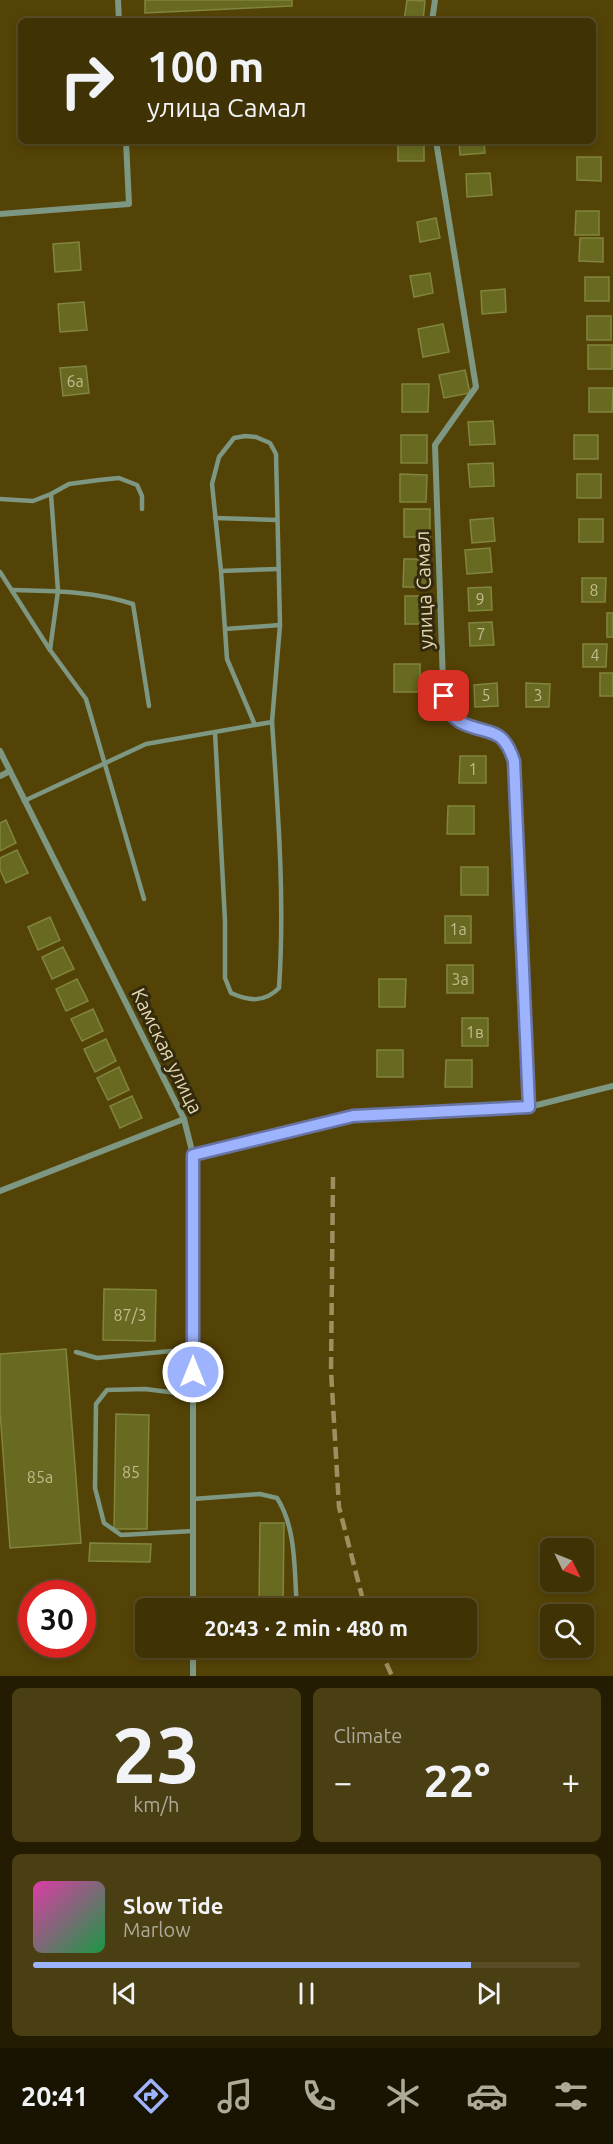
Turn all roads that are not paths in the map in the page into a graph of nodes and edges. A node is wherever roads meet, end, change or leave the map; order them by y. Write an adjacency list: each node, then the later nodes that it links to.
1 (118, 0): 3 (street)
2 (435, 0): 4 (street)
3 (119, 18)
4 (432, 18)
5 (126, 144): 7 (street)
6 (436, 144): 32 (street, улица Самал)
7 (0, 214)
8 (51, 494): 9 (lane); 10 (lane); 17 (lane)
9 (0, 499)
10 (142, 509)
11 (215, 518): 12 (lane); 12 (lane); 14 (lane)
12 (277, 520): 13 (lane)
13 (278, 569): 14 (lane); 18 (lane)
14 (221, 571): 19 (lane)
15 (0, 572): 16 (lane)
16 (13, 590): 17 (lane); 20 (lane)
17 (58, 591): 20 (lane); 21 (lane)
18 (280, 625): 19 (lane); 22 (lane)
19 (225, 629): 23 (lane)
20 (50, 650): 26 (lane)
21 (149, 706)
22 (272, 722): 23 (lane); 24 (lane)
23 (255, 725): 24 (lane)
24 (215, 732): 26 (lane)
25 (0, 751): 27 (street, Камская улица)
26 (105, 763): 29 (lane); 30 (lane)
27 (10, 771): 28 (street); 29 (street, Камская улица)
28 (0, 776)
29 (24, 801): 33 (street, Камская улица)
30 (144, 899)
31 (613, 1086): 32 (street)
32 (529, 1107): 34 (street)
33 (184, 1119): 34 (street, Камская улица); 35 (street)
34 (193, 1155): 36 (street, Камская улица)
35 (0, 1191)
36 (193, 1349): 37 (lane); 38 (street, Камская улица)
37 (76, 1352)
38 (192, 1395): 39 (street, Камская улица); 40 (lane)
39 (193, 1499): 40 (street, Камская улица); 42 (lane)
40 (193, 1531): 41 (street, Камская улица)
41 (193, 1598)
42 (296, 1598)
43 (193, 1658): 44 (street)
44 (193, 1676)

